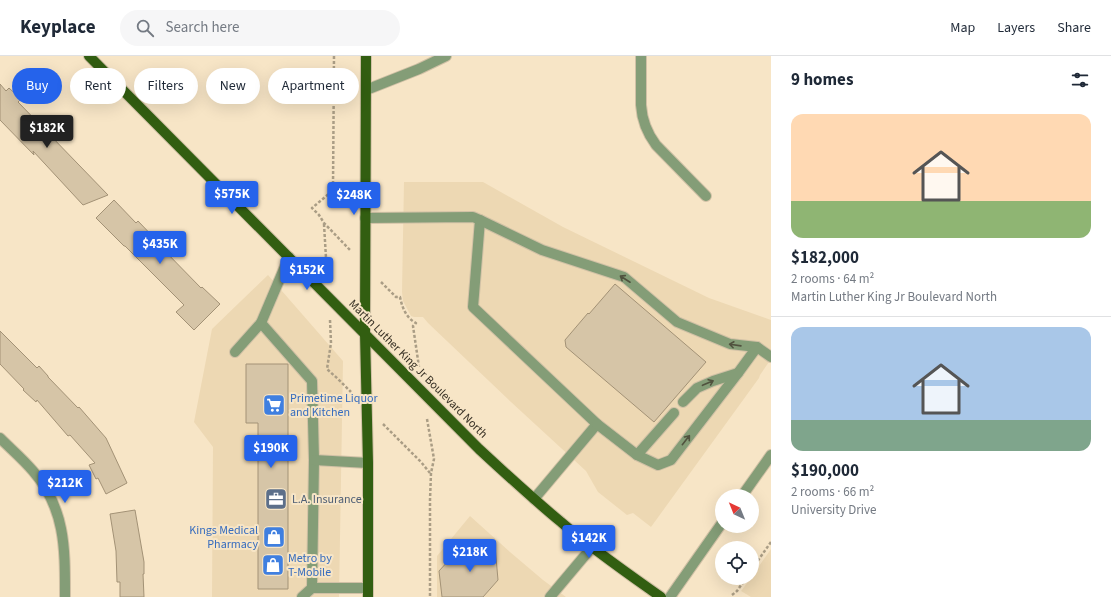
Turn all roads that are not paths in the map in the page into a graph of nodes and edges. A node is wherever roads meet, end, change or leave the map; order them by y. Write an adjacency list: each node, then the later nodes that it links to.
1 (89, 56): 9 (main road, Martin Luther King Jr Boulevard North)
2 (366, 56): 5 (main road)
3 (446, 56): 5 (street)
4 (641, 56): 6 (street)
5 (366, 90): 7 (main road)
6 (706, 196)
7 (365, 218): 8 (street); 11 (main road)
8 (480, 220): 12 (street, one-way to 8); 18 (street)
9 (289, 257): 10 (street); 11 (main road, Martin Luther King Jr Boulevard North)
10 (261, 323): 13 (street); 22 (street)
11 (365, 334): 23 (main road); 25 (main road, Martin Luther King Jr Boulevard North)
12 (757, 347): 14 (street); 15 (street)
13 (235, 352)
14 (771, 357)
15 (738, 373): 16 (street, one-way to 15); 21 (street, one-way to 15)
16 (683, 402)
17 (674, 413): 21 (street)
18 (597, 424): 21 (street); 25 (street)
19 (0, 438): 30 (street)
20 (771, 455): 24 (street)
21 (637, 456)
22 (314, 460): 23 (street); 28 (street)
23 (368, 463): 29 (main road)
24 (747, 489)
25 (534, 499): 27 (main road, Martin Luther King Jr Boulevard North)
26 (715, 533): 34 (street)
27 (592, 547): 32 (street); 33 (main road, Martin Luther King Jr Boulevard North)
28 (312, 588): 29 (street); 31 (street)
29 (368, 592)
30 (65, 597)
31 (302, 597)
32 (550, 597)
33 (661, 597)
34 (670, 597)

